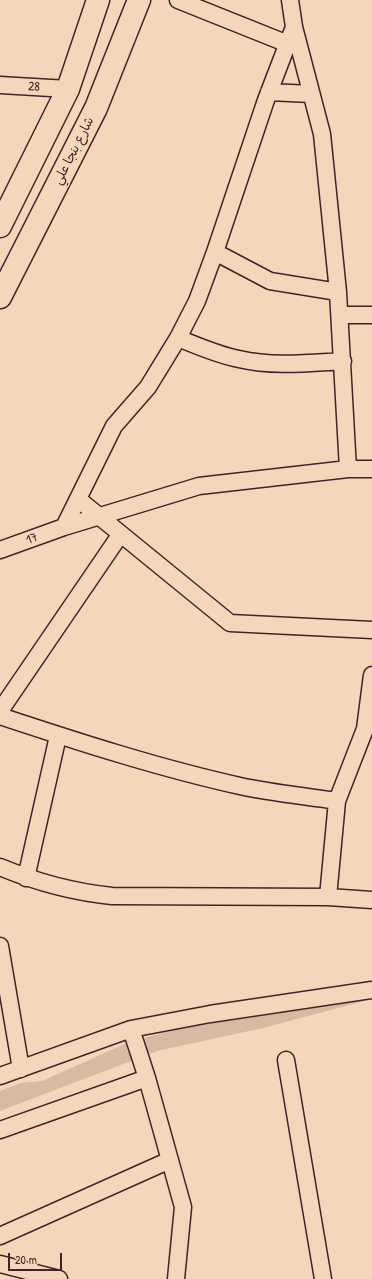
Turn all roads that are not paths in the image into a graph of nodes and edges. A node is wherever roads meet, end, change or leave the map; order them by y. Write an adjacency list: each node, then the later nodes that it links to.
1 (98, 0): 8 (main road)
2 (139, 0): 14 (main road, شارع بنجا علي)
3 (178, 0): 6 (street)
4 (290, 0): 5 (street)
5 (294, 27): 6 (street); 10 (street)
6 (288, 44): 9 (street)
7 (0, 86): 8 (street, 28)
8 (68, 89): 11 (main road)
9 (269, 92): 10 (street); 12 (street)
10 (311, 94): 13 (street)
11 (1, 222)
12 (215, 252): 13 (street); 17 (street)
13 (338, 292): 15 (street)
14 (0, 298)
15 (340, 315): 16 (street); 18 (street)
16 (372, 315)
17 (178, 338): 18 (street); 22 (street)
18 (343, 361): 20 (street)
19 (372, 468): 20 (street, 17); 21 (street)
20 (348, 469): 23 (street, 17)
21 (372, 474)
22 (78, 499): 23 (street); 24 (street)
23 (99, 517): 24 (street, 17); 25 (street)
24 (64, 527): 26 (street, 17)
25 (120, 535): 27 (street); 29 (street)
26 (0, 550)
27 (372, 630)
28 (372, 676): 32 (street)
29 (0, 711)
30 (0, 716): 31 (street)
31 (58, 736): 32 (street); 34 (street)
32 (337, 801): 35 (street)
33 (0, 867): 34 (street)
34 (26, 878): 35 (street)
35 (328, 897): 36 (street)
36 (372, 900)
37 (0, 946): 41 (street)
38 (372, 990): 39 (street)
39 (131, 1029): 41 (street); 43 (street)
40 (286, 1060): 51 (street)
41 (21, 1069): 42 (street)
42 (0, 1076)
43 (147, 1078): 44 (street); 45 (street)
44 (0, 1130)
45 (170, 1160): 46 (street); 50 (street)
46 (0, 1236)
47 (0, 1264): 48 (street)
48 (33, 1276): 49 (street)
49 (59, 1279)
50 (176, 1279)
51 (323, 1279)

